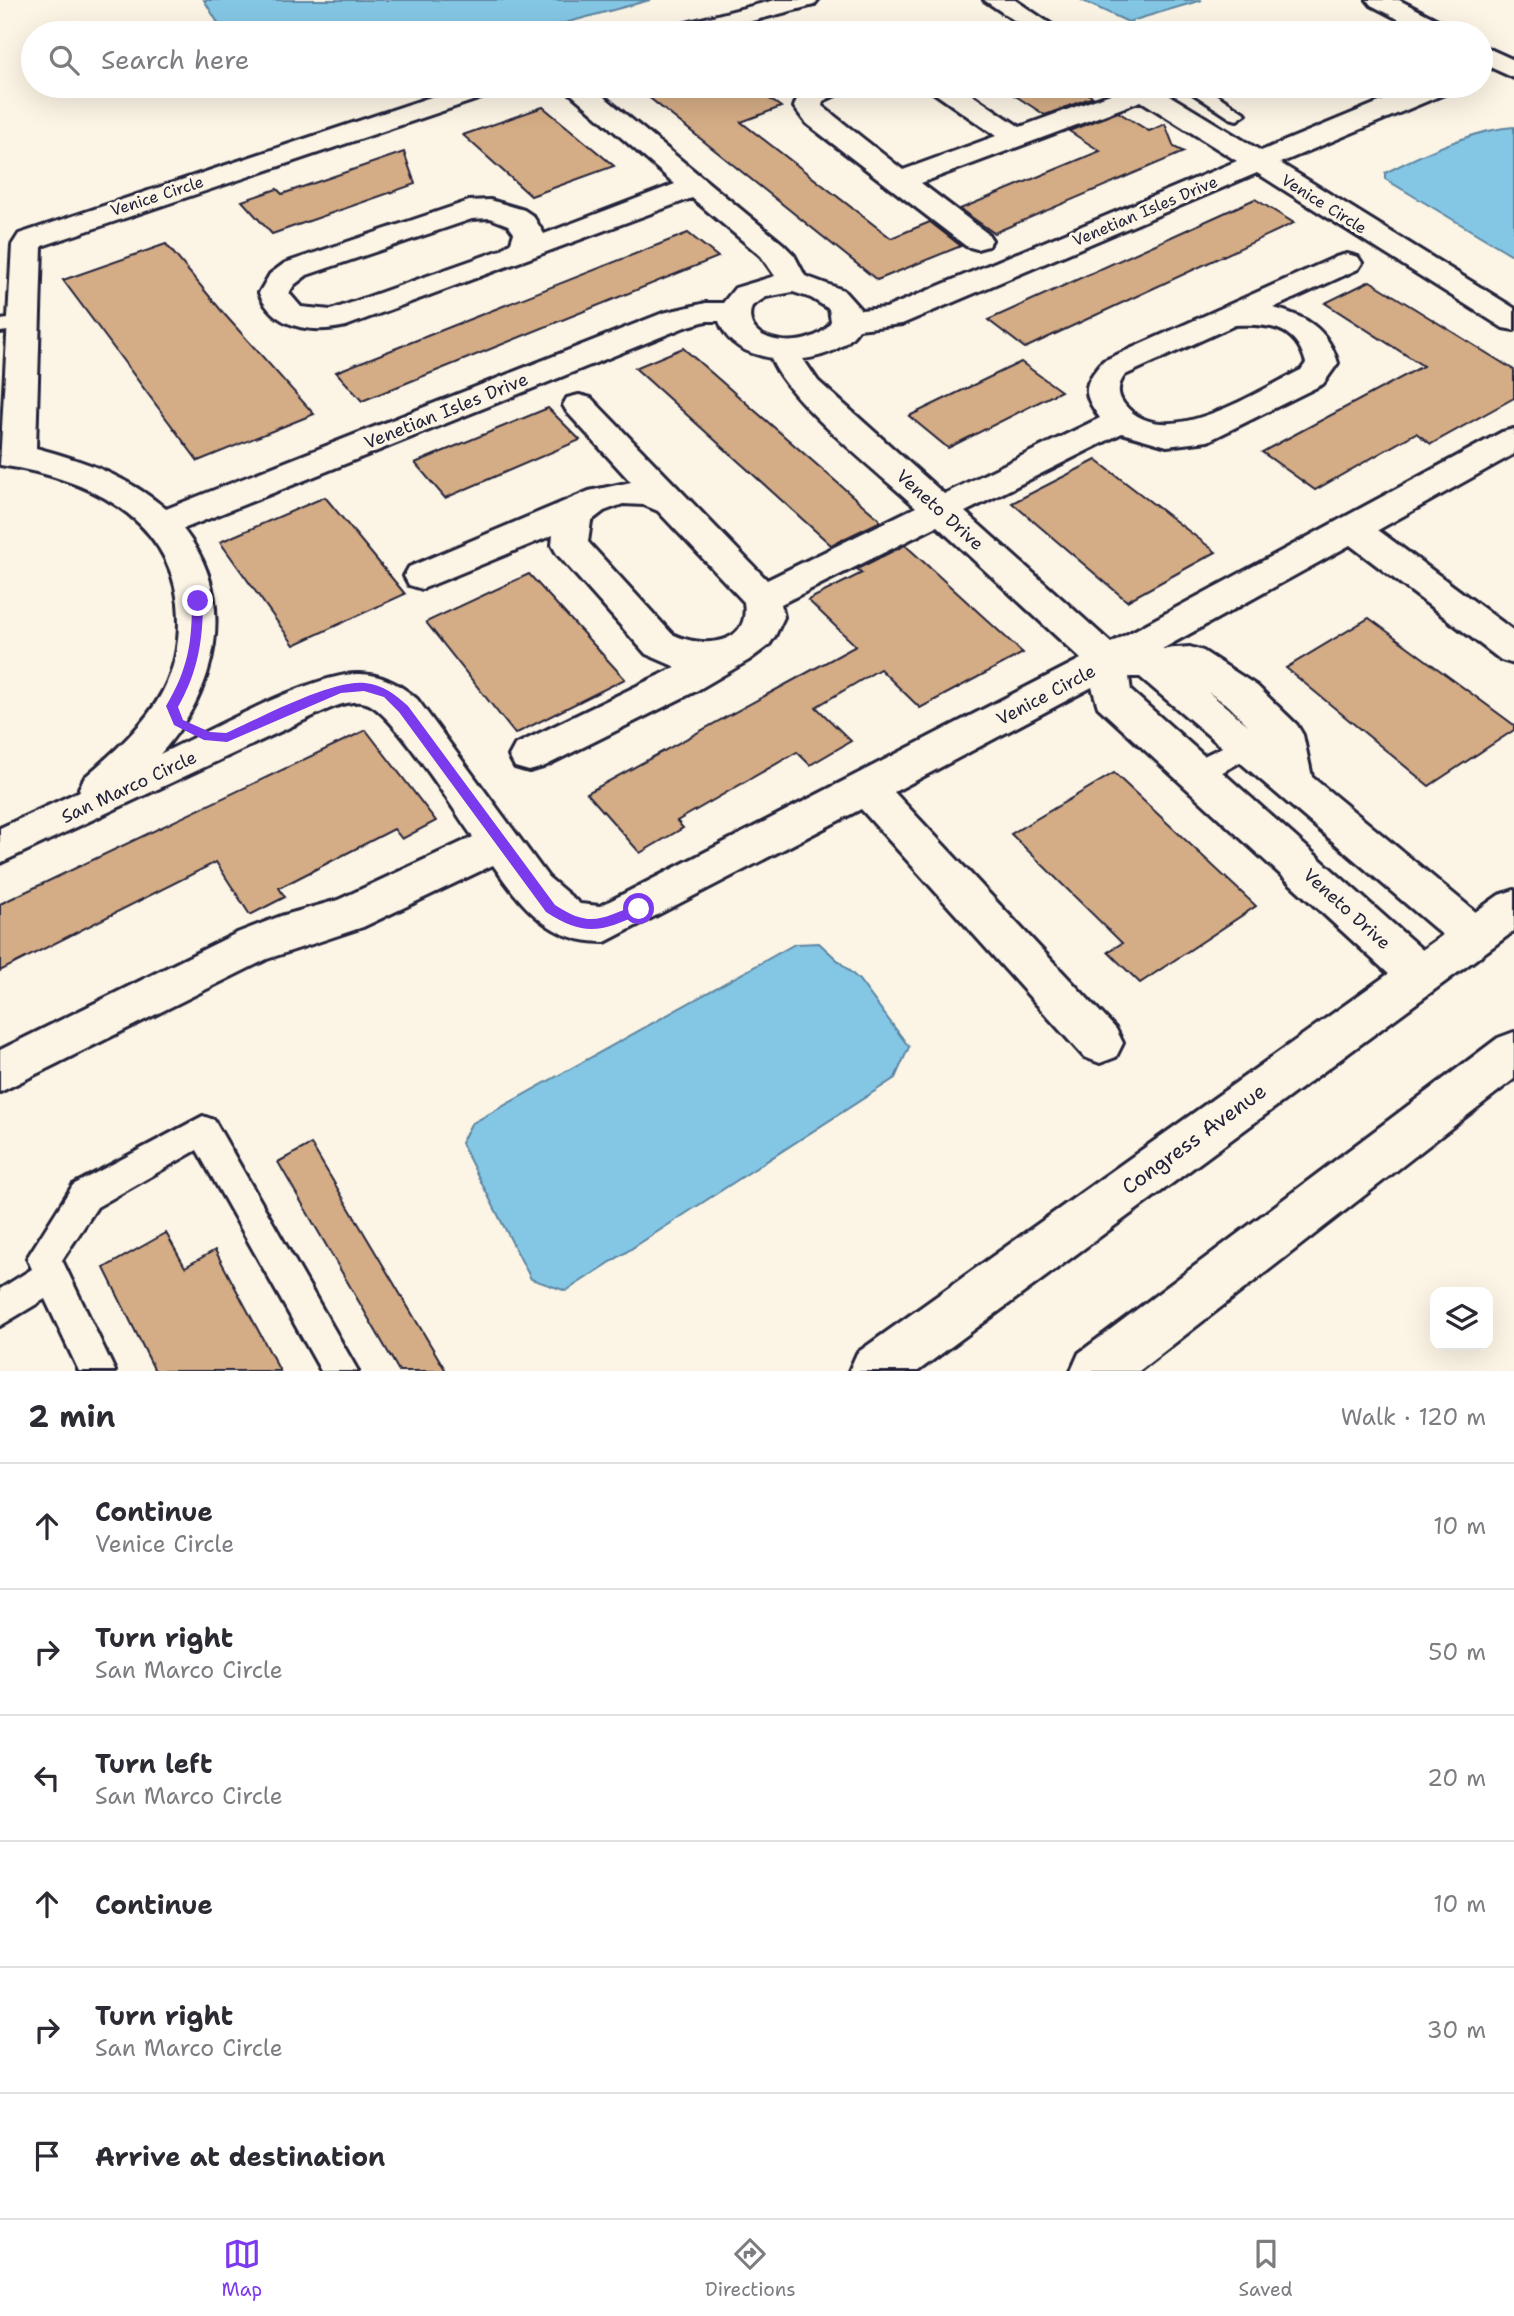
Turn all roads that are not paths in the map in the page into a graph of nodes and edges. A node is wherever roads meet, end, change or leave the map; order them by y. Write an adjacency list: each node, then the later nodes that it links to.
1 (805, 0): 4 (street)
2 (997, 0): 5 (street)
3 (1380, 0): 6 (street)
4 (723, 21)
5 (1031, 21)
6 (1421, 21)
7 (454, 98): 28 (street, Venice Circle)
8 (590, 98): 19 (street)
9 (811, 98): 18 (street)
10 (959, 98): 16 (street)
11 (1122, 98): 16 (street)
12 (1161, 98): 17 (street, Venice Circle)
13 (1211, 98): 15 (lane)
14 (1411, 98): 17 (street, Venetian Isles Drive)
15 (1237, 114)
16 (1016, 137): 18 (street)
17 (1258, 162): 26 (street, Venetian Isles Drive); 27 (street, Venice Circle)
18 (900, 181): 20 (street)
19 (696, 186): 21 (street); 23 (street)
20 (977, 240)
21 (512, 256): 21 (street)
22 (1347, 263): 25 (street)
23 (793, 283): 24 (street); 26 (street)
24 (733, 312): 29 (street); 37 (street, Venetian Isles Drive)
25 (1230, 316): 31 (street); 31 (street)
26 (846, 320): 29 (street)
27 (1514, 321)
28 (12, 324): 33 (street, Venice Circle)
29 (784, 351): 36 (street, Veneto Drive)
30 (579, 405): 34 (street)
31 (1122, 420): 36 (street)
32 (1514, 440): 38 (street, Venice Circle)
33 (10, 455): 37 (street, San Marco Circle)
34 (670, 503): 35 (street); 40 (street)
35 (579, 510): 39 (street); 41 (street)
36 (941, 511): 40 (street); 43 (street, Veneto Drive)
37 (162, 524): 45 (street, San Marco Circle)
38 (1353, 529): 42 (street); 43 (street, Venice Circle)
39 (422, 576)
40 (762, 598): 41 (street)
41 (736, 650): 48 (street)
42 (1514, 650)
43 (1108, 662): 44 (street); 49 (street, Veneto Drive); 51 (street, Venice Circle)
44 (1149, 664): 47 (street); 50 (street)
45 (172, 706): 46 (street); 52 (street, San Marco Circle)
46 (247, 731): 52 (street, San Marco Circle); 53 (street, San Marco Circle)
47 (1247, 745): 49 (lane); 50 (street)
48 (529, 756)
49 (1195, 772): 57 (street, Veneto Drive)
50 (1293, 783): 56 (street)
51 (867, 789): 55 (street, Venice Circle); 58 (street)
52 (13, 841)
53 (499, 843): 55 (street, San Marco Circle); 60 (street)
54 (1514, 907): 56 (street, Congress Avenue)
55 (571, 922)
56 (1474, 936): 57 (street, Congress Avenue)
57 (1420, 975): 66 (street, Congress Avenue)
58 (1100, 1043)
59 (1514, 1052): 63 (street)
60 (0, 1072)
61 (52, 1274): 62 (lane); 64 (lane); 65 (lane)
62 (0, 1309)
63 (1120, 1364)
64 (97, 1371)
65 (340, 1371)
66 (875, 1371)

